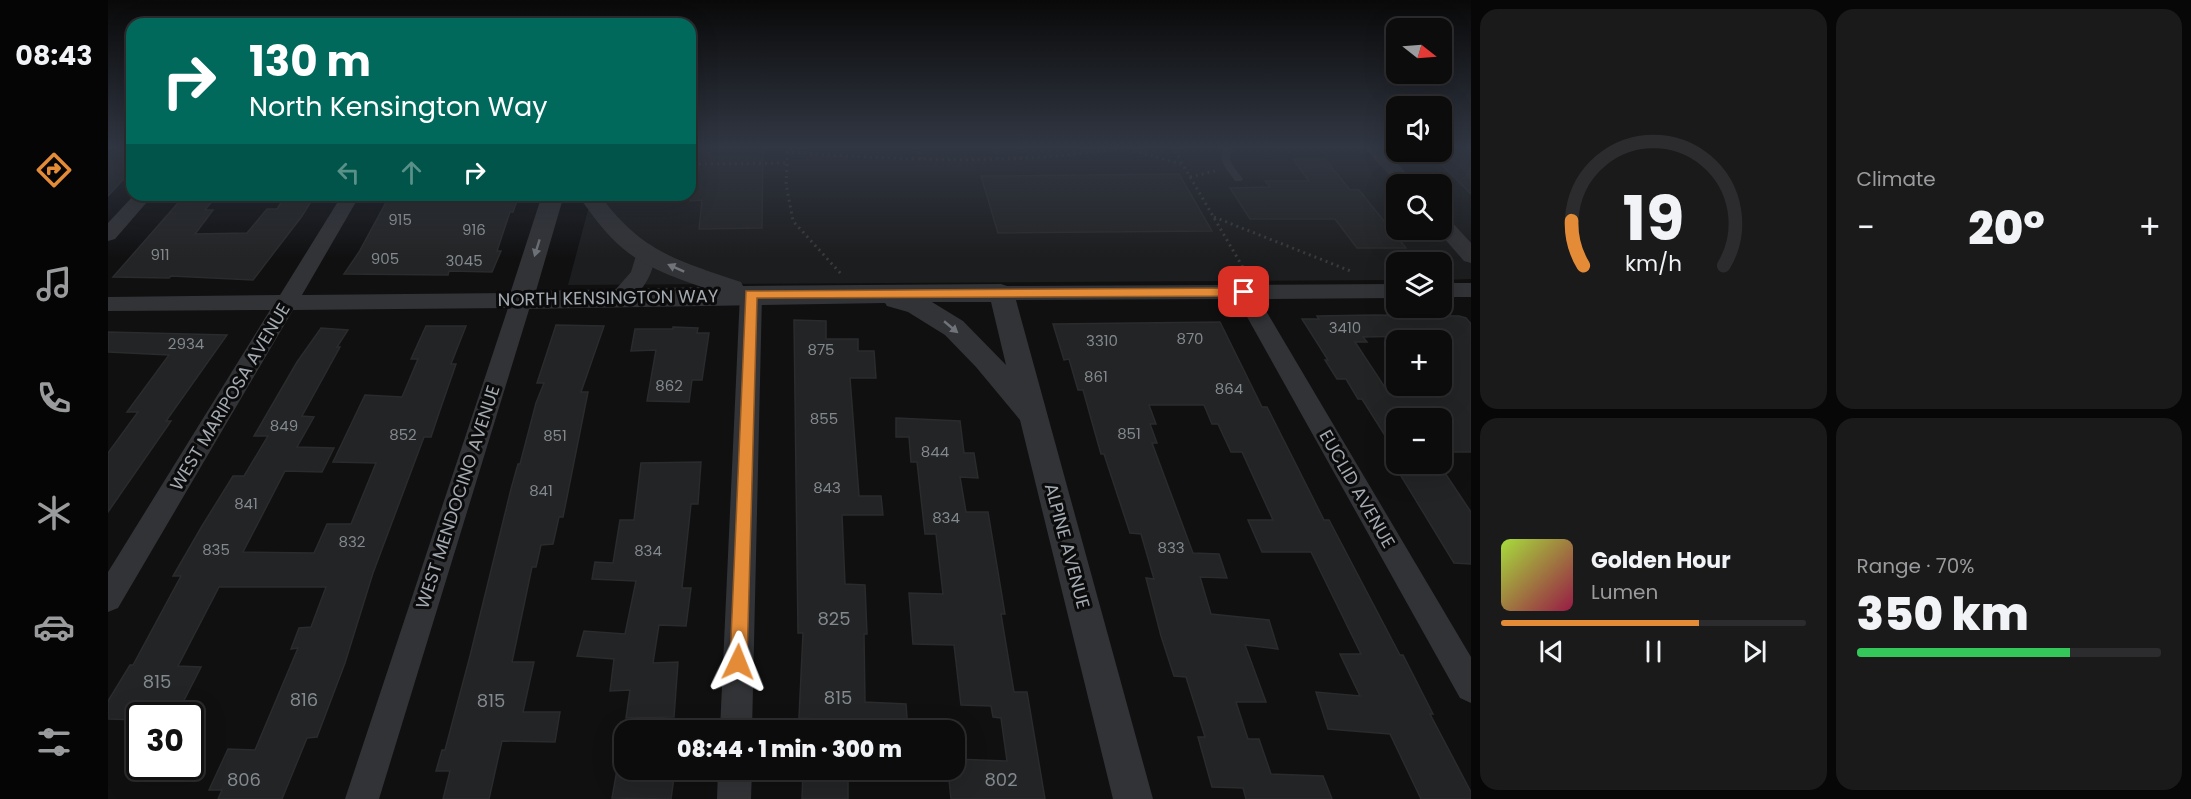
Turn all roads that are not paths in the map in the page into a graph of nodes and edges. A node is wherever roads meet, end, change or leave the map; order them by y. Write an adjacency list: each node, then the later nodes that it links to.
1 (139, 201): 6 (street)
2 (347, 201): 18 (street, WEST MARIPOSA AVENUE)
3 (551, 201): 17 (street, WEST MENDOCINO AVENUE, one-way to 17)
4 (594, 201): 7 (street)
5 (1455, 231): 8 (street)
6 (108, 235)
7 (645, 254): 14 (street, one-way to 7); 16 (street)
8 (1471, 256)
9 (1452, 290): 10 (street)
10 (1471, 290)
11 (1386, 291): 12 (street, NORTH KENSINGTON WAY)
12 (1251, 292): 13 (street, NORTH KENSINGTON WAY); 22 (street, EUCLID AVENUE)
13 (1001, 293): 15 (street, NORTH KENSINGTON WAY); 20 (street, ALPINE AVENUE)
14 (751, 294): 15 (street, NORTH KENSINGTON WAY); 16 (street, NORTH KENSINGTON WAY); 23 (street)
15 (859, 294): 20 (street, one-way to 20)
16 (620, 297): 17 (street, NORTH KENSINGTON WAY)
17 (521, 300): 18 (street, NORTH KENSINGTON WAY); 25 (street, WEST MENDOCINO AVENUE)
18 (288, 302): 19 (street, NORTH KENSINGTON WAY); 21 (street, WEST MARIPOSA AVENUE)
19 (108, 304)
20 (1034, 420): 27 (street, ALPINE AVENUE)
21 (108, 598)
22 (1471, 687)
23 (736, 720)
24 (735, 780): 26 (street)
25 (362, 799)
26 (734, 799)
27 (1133, 799)

